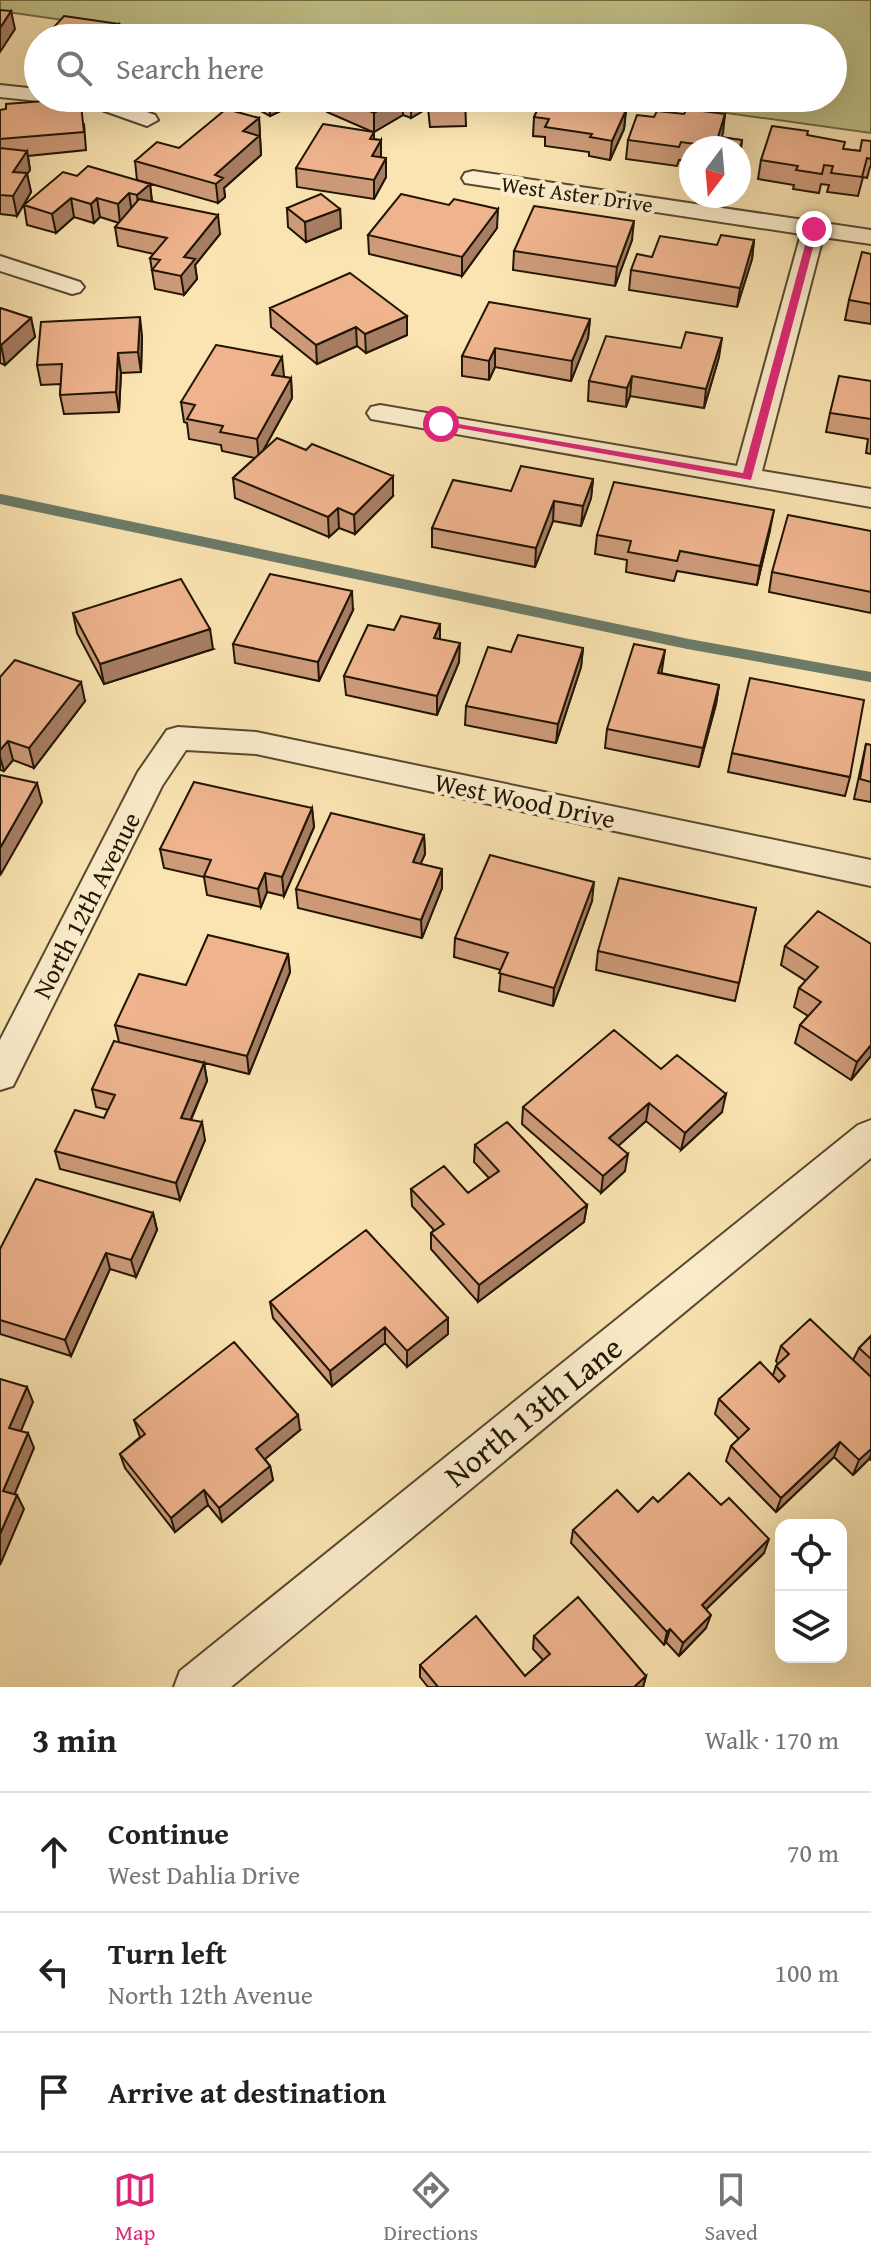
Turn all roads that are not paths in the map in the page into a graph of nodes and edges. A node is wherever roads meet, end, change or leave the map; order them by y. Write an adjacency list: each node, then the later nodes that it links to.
1 (0, 91): 2 (street)
2 (24, 94)
3 (126, 112): 4 (street)
4 (147, 120)
5 (473, 178): 6 (street, West Aster Drive)
6 (814, 229): 7 (street, West Aster Drive); 11 (street)
7 (871, 237)
8 (0, 263): 9 (street)
9 (72, 287)
10 (380, 413): 11 (street)
11 (747, 477): 12 (street)
12 (871, 498)
13 (178, 738): 14 (street, West Wood Drive); 15 (street, North 12th Avenue)
14 (871, 873)
15 (0, 1075)
16 (871, 1136): 17 (street, North 13th Lane)
17 (196, 1687)

